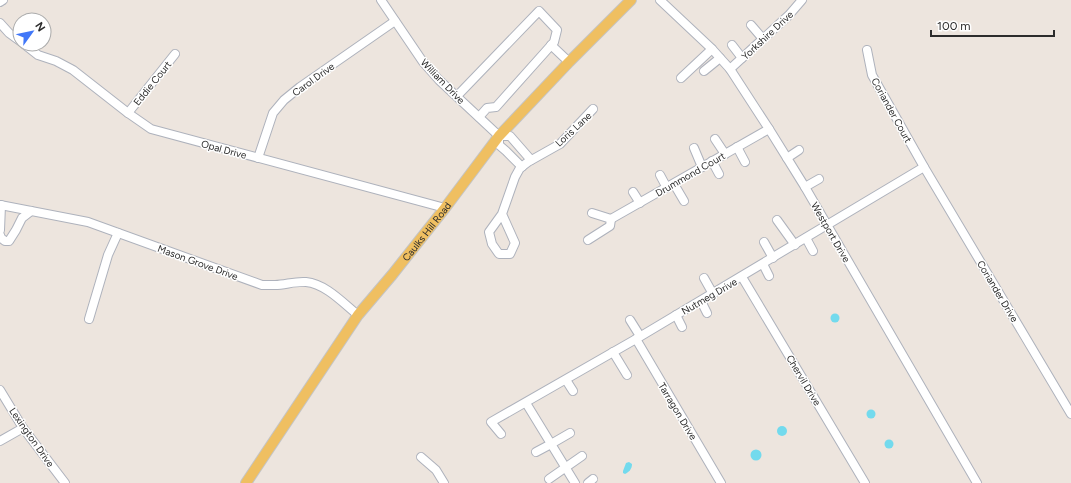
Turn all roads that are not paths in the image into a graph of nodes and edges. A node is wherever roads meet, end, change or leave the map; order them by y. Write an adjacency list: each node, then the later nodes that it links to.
1 (3, 0): 5 (street)
2 (381, 0): 7 (street, William Drive)
3 (660, 0): 14 (street, Westport Drive)
4 (802, 0): 11 (street, Yorkshire Drive)
5 (0, 2)
6 (625, 2): 20 (main road, Caulks Hill Road)
7 (395, 21): 24 (street, William Drive); 35 (street, Carol Drive)
8 (0, 23): 10 (street)
9 (751, 25): 11 (street)
10 (12, 35)
11 (763, 39): 19 (street, Yorkshire Drive)
12 (551, 45): 20 (street); 24 (street); 27 (street)
13 (732, 45): 19 (street)
14 (712, 49): 18 (street, Westport Drive); 23 (street)
15 (866, 50): 42 (street, Coriander Court)
16 (34, 52): 26 (street, Opal Drive)
17 (175, 54): 26 (street, Eddie Court)
18 (720, 58): 21 (street, Westport Drive); 22 (street)
19 (742, 58): 21 (street, Yorkshire Drive)
20 (569, 62): 29 (main road, Caulks Hill Road)
21 (730, 69): 28 (street, Westport Drive)
22 (704, 71)
23 (681, 78)
24 (457, 96): 27 (street, William Drive)
25 (594, 110): 37 (street, Loris Lane)
26 (128, 113): 35 (street, Opal Drive)
27 (479, 117): 29 (street, William Drive)
28 (769, 129): 32 (street, Drummond Court); 36 (street, Westport Drive)
29 (500, 136): 37 (street); 40 (street); 52 (main road, Caulks Hill Road)
30 (715, 139): 34 (street)
31 (694, 148): 41 (street)
32 (737, 148): 34 (street, Drummond Court); 39 (street)
33 (799, 150): 36 (street)
34 (725, 154): 38 (street, Drummond Court)
35 (258, 158): 52 (street, Opal Drive)
36 (787, 158): 47 (street, Westport Drive)
37 (531, 160): 40 (street, Loris Lane)
38 (712, 161): 41 (street, Drummond Court); 43 (street)
39 (745, 162)
40 (522, 167): 55 (street, Loris Lane)
41 (702, 167): 46 (street, Drummond Court)
42 (924, 167): 58 (street, Nutmeg Drive); 87 (street, Coriander Drive)
43 (719, 174)
44 (660, 175): 46 (street)
45 (819, 179): 47 (street)
46 (670, 186): 49 (street); 50 (street, Drummond Court)
47 (805, 187): 58 (street, Westport Drive)
48 (633, 192): 50 (street)
49 (684, 201)
50 (640, 203): 56 (street, Drummond Court)
51 (0, 205): 53 (street, Mason Grove Drive); 59 (street, Mason Grove Drive)
52 (445, 208): 75 (main road, Caulks Hill Road)
53 (31, 211): 60 (street, Mason Grove Drive); 61 (street)
54 (592, 212): 56 (street)
55 (502, 214): 55 (street, Loris Lane)
56 (612, 219): 63 (street, Drummond Court)
57 (777, 220): 65 (street)
58 (827, 226): 62 (street, Nutmeg Drive); 104 (street, Westport Drive)
59 (0, 230)
60 (118, 233): 75 (street, Mason Grove Drive); 77 (street)
61 (0, 235)
62 (806, 238): 65 (street, Nutmeg Drive); 66 (street)
63 (588, 240)
64 (764, 242): 67 (street)
65 (795, 245): 67 (street, Nutmeg Drive)
66 (813, 251)
67 (773, 258): 68 (street, Nutmeg Drive)
68 (763, 264): 69 (street); 70 (street, Nutmeg Drive)
69 (769, 276)
70 (742, 277): 72 (street, Nutmeg Drive); 103 (street, Chervil Drive)
71 (704, 278): 72 (street)
72 (713, 294): 73 (street, Nutmeg Drive)
73 (701, 301): 74 (street); 76 (street, Nutmeg Drive)
74 (708, 313)
75 (358, 314): 99 (main road, Caulks Hill Road)
76 (676, 316): 79 (street); 80 (street, Nutmeg Drive)
77 (89, 319)
78 (630, 320): 80 (street, Tarragon Drive)
79 (682, 327)
80 (638, 338): 81 (street, Nutmeg Drive); 102 (street, Tarragon Drive)
81 (613, 352): 82 (street); 83 (street, Nutmeg Drive)
82 (627, 375)
83 (566, 380): 85 (street); 86 (street, Nutmeg Drive)
84 (0, 390): 88 (street, Lexington Drive)
85 (573, 391)
86 (526, 402): 90 (street, Nutmeg Drive); 92 (street)
87 (1071, 414)
88 (23, 428): 91 (street); 98 (street, Lexington Drive)
89 (570, 433): 92 (street)
90 (501, 434)
91 (0, 441)
92 (551, 444): 93 (street); 96 (street)
93 (536, 452)
94 (582, 456): 96 (street)
95 (421, 457): 100 (street)
96 (566, 468): 97 (street); 101 (street)
97 (549, 479)
98 (65, 483)
99 (246, 483)
100 (444, 483)
101 (575, 483)
102 (721, 483)
103 (865, 483)
104 (977, 483)

